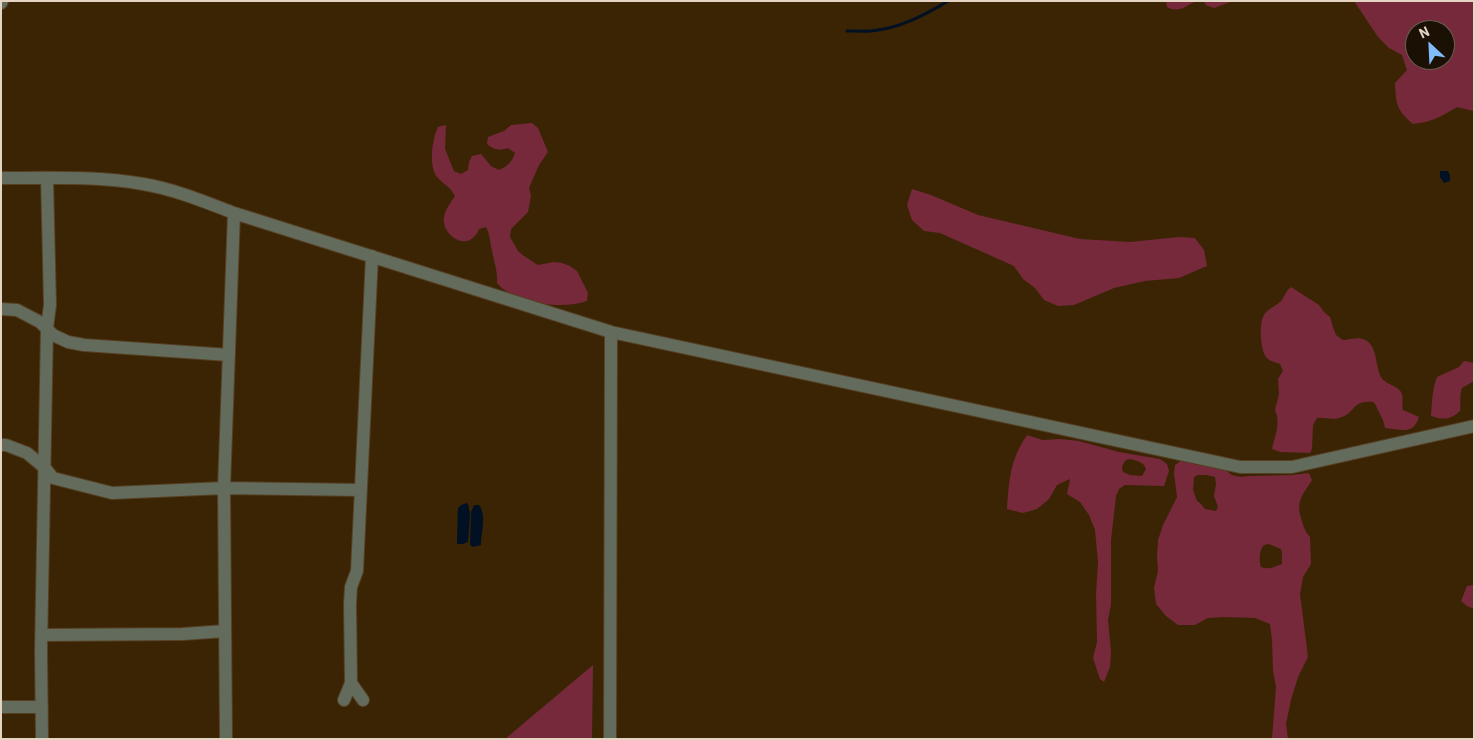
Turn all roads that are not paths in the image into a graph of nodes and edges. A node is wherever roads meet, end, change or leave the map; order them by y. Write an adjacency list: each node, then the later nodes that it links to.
1 (1, 178): 2 (street)
2 (47, 178): 3 (street); 6 (street)
3 (234, 213): 4 (street); 8 (street)
4 (372, 256): 7 (street); 13 (street)
5 (1, 309): 6 (street)
6 (47, 328): 8 (street); 11 (street)
7 (611, 332): 9 (street); 23 (street)
8 (229, 355): 12 (street)
9 (1474, 426)
10 (1, 445): 11 (street)
11 (45, 468): 12 (street); 15 (street)
12 (224, 488): 13 (street); 14 (street)
13 (361, 490): 16 (street)
14 (225, 631): 15 (street); 22 (street)
15 (42, 635): 20 (street)
16 (351, 683): 17 (street); 18 (street)
17 (344, 700)
18 (363, 700)
19 (1, 707): 20 (street)
20 (42, 707): 21 (street)
21 (42, 739)
22 (226, 739)
23 (610, 739)

